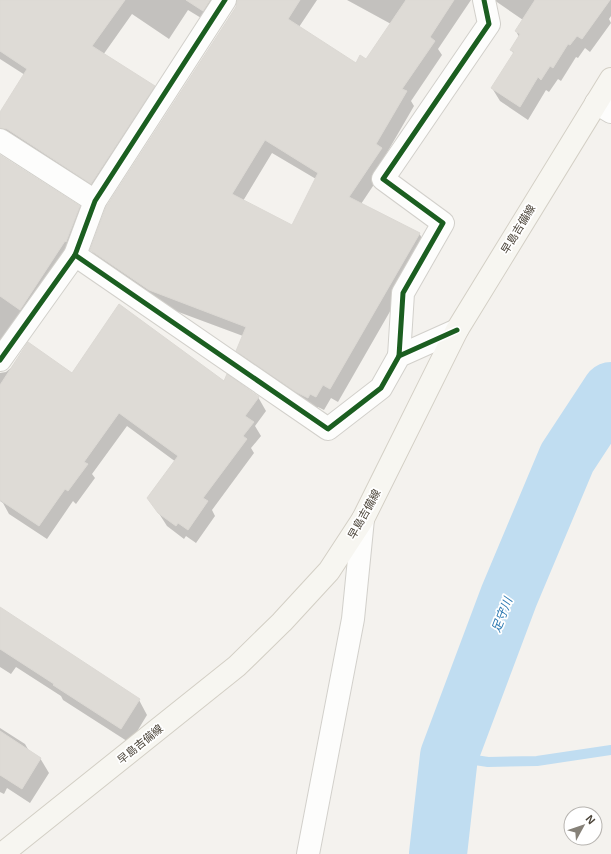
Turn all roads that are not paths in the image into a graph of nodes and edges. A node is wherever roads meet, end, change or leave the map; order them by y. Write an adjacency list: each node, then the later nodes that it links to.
1 (225, 0): 6 (street)
2 (484, 0): 9 (street)
3 (611, 79): 4 (main road, 早島吉備線)
4 (606, 109): 8 (main road, 早島吉備線)
5 (0, 140): 6 (street)
6 (95, 201): 7 (street)
7 (75, 255): 9 (street); 10 (street)
8 (457, 330): 9 (street); 11 (main road, 早島吉備線)
9 (399, 356)
10 (0, 360)
11 (363, 519): 12 (main road, 早島吉備線); 13 (street)
12 (2, 854)
13 (308, 854)

